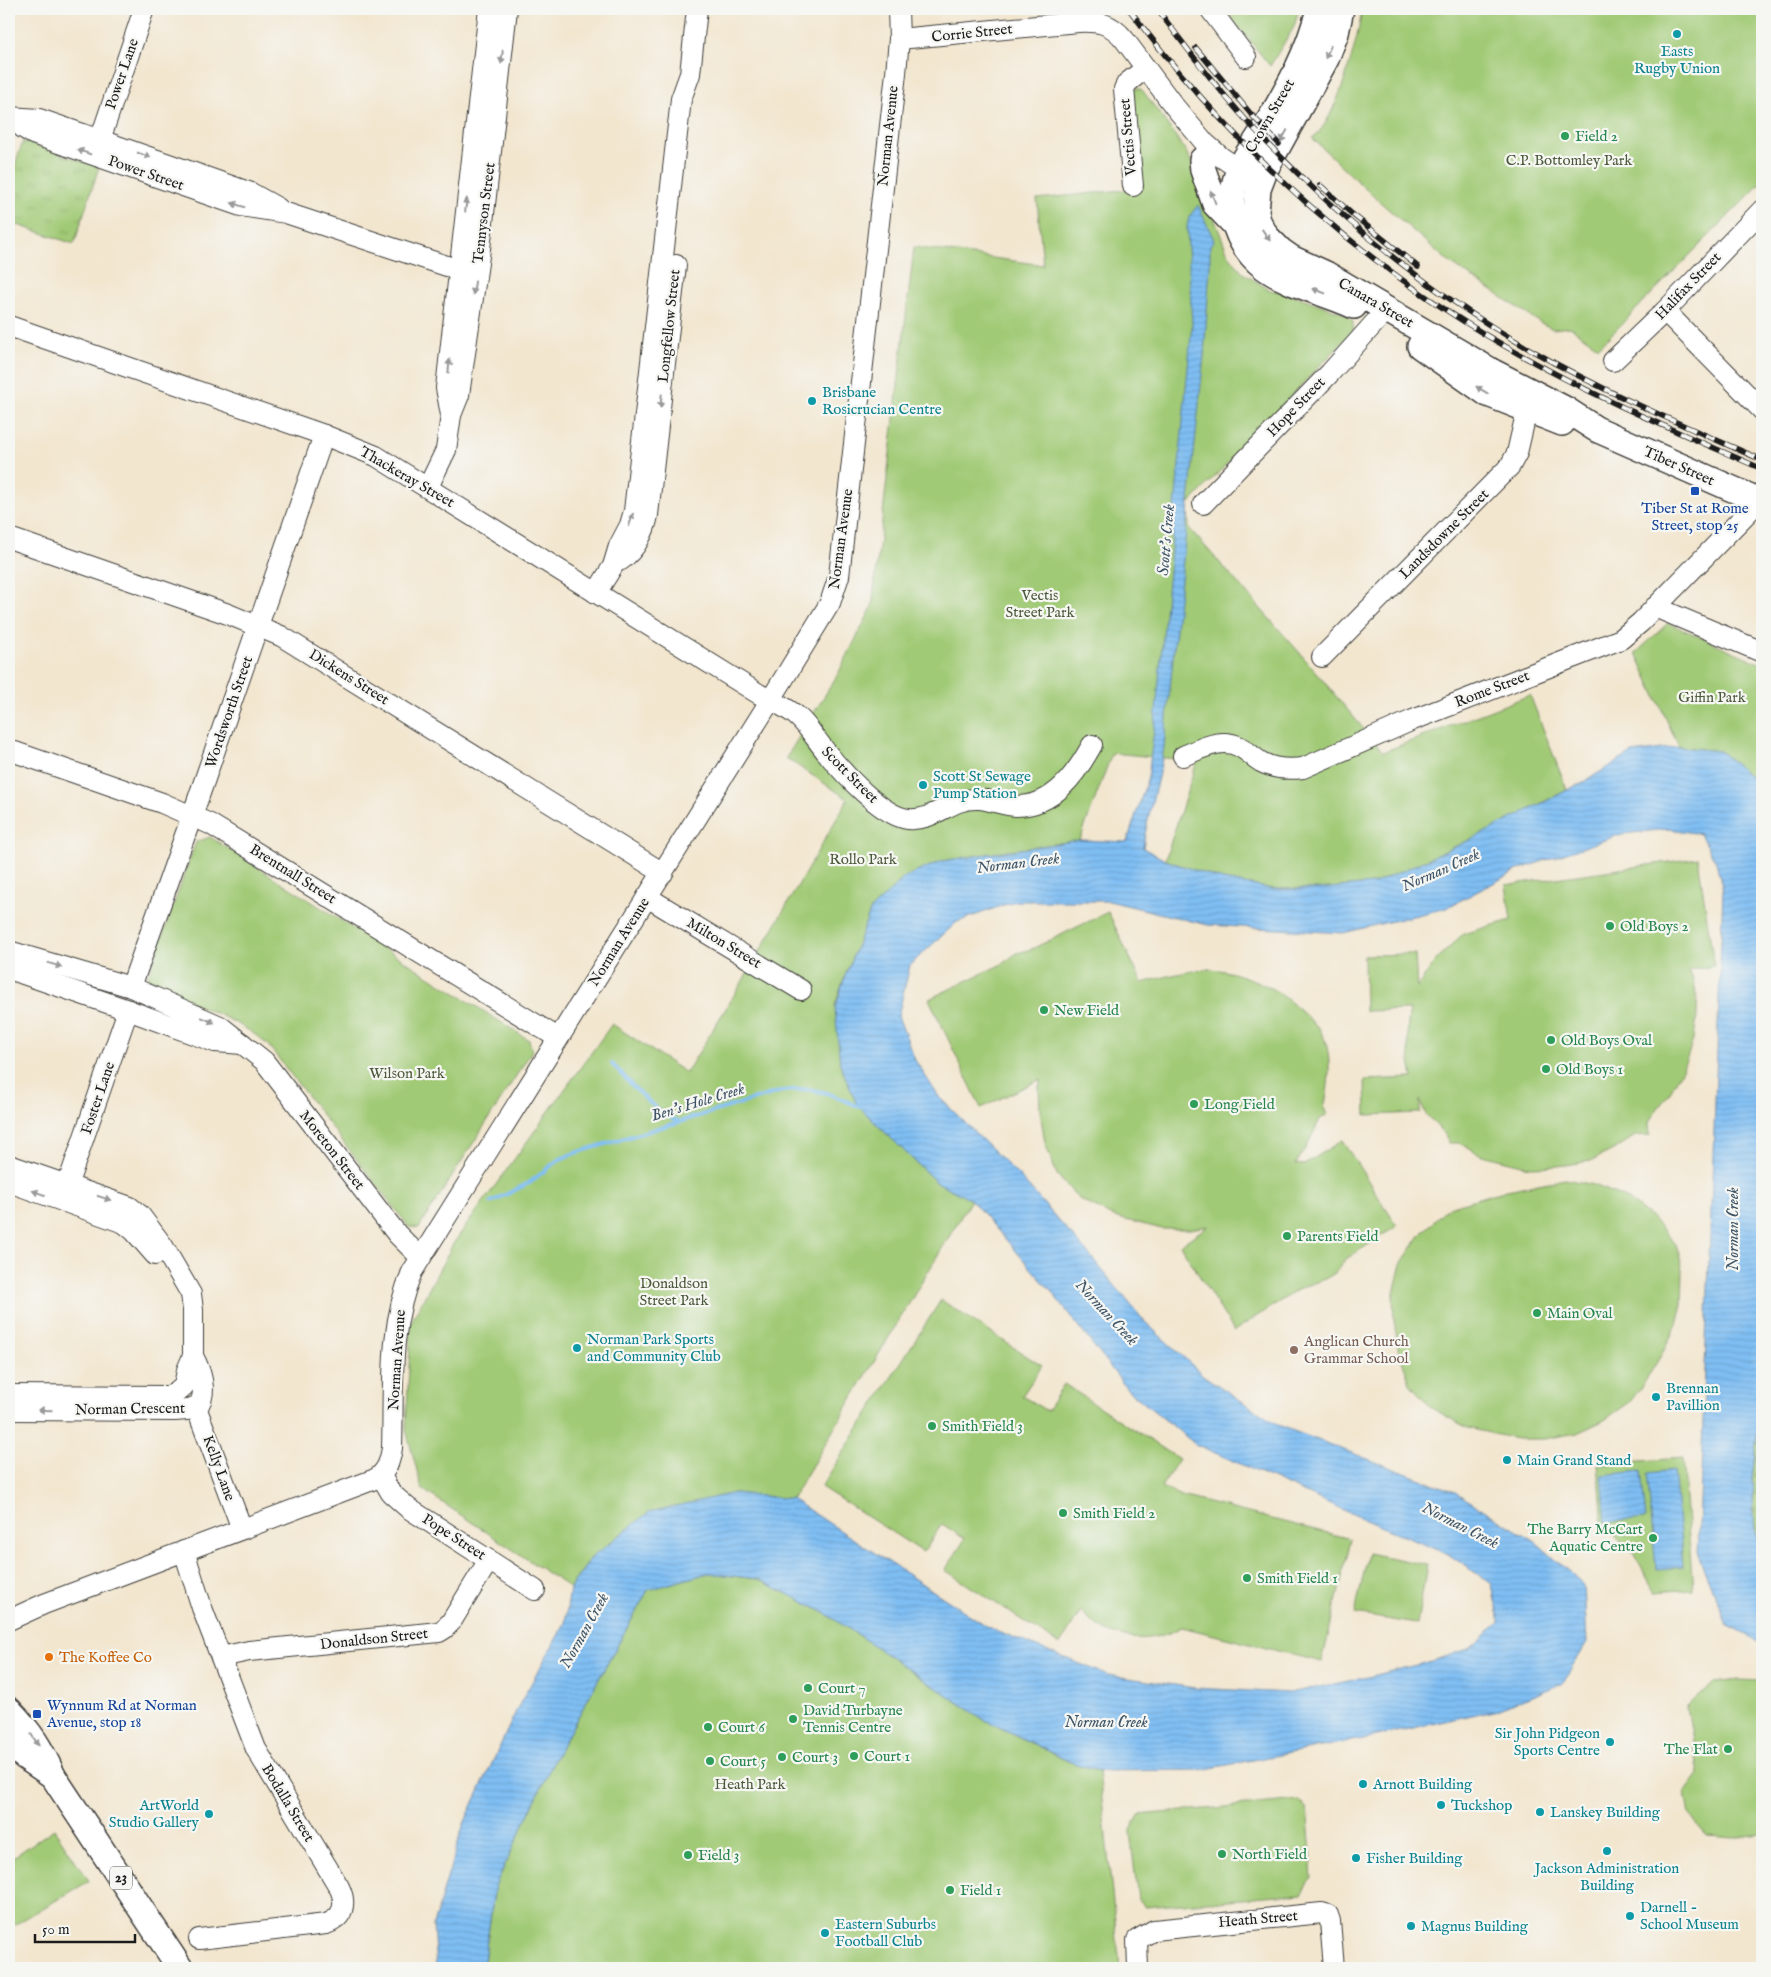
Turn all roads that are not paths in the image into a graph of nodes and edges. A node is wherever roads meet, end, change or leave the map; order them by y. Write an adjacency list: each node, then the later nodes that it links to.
1 (144, 9): 14 (street, Power Lane)
2 (489, 9): 21 (street, Tennyson Street, one-way to 2)
3 (507, 9): 28 (street, Tennyson Street, one-way to 28)
4 (697, 9): 34 (street, Longfellow Street)
5 (898, 9): 9 (street, Norman Avenue)
6 (1210, 9): 10 (street)
7 (1319, 9): 16 (main road, Crown Street)
8 (1341, 9): 16 (main road, Crown Street, one-way to 16)
9 (898, 39): 11 (street, Corrie Street); 39 (street, Norman Avenue)
10 (1246, 57)
11 (1146, 68): 12 (street); 17 (street, Vectis Street)
12 (1174, 106): 15 (street); 16 (street)
13 (10, 122): 14 (street, Power Street); 19 (street, Power Street, one-way to 13)
14 (100, 140): 19 (street, Power Street, one-way to 19)
15 (1202, 160): 16 (street); 20 (main road, one-way to 15)
16 (1248, 180): 20 (main road, Crown Street); 23 (main road, Canara Street, one-way to 23)
17 (1132, 186)
18 (1762, 210): 22 (street, Halifax Street)
19 (286, 213): 21 (street, Power Street)
20 (1236, 226): 23 (main road, Canara Street, one-way to 20)
21 (459, 270): 28 (street, Tennyson Street, one-way to 21)
22 (1665, 311): 25 (street, Halifax Street); 27 (street)
23 (1383, 314): 26 (main road, Canara Street); 32 (street, Hope Street)
24 (9, 326): 29 (street, Thackeray Street)
25 (1613, 361)
26 (1529, 401): 31 (main road, Tiber Street); 38 (street, Landsdowne Street)
27 (1762, 410)
28 (451, 415): 30 (street, Tennyson Street)
29 (324, 435): 30 (street, Thackeray Street); 36 (street, Wordsworth Street)
30 (428, 488): 34 (street, Thackeray Street)
31 (1761, 502): 35 (street, Rome Street)
32 (1203, 504)
33 (9, 538): 36 (street, Dickens Street)
34 (596, 594): 39 (street, Thackeray Street)
35 (1655, 607): 37 (street); 42 (street, Rome Street)
36 (258, 626): 43 (street, Wordsworth Street); 44 (street, Dickens Street)
37 (1762, 652)
38 (1322, 657)
39 (770, 700): 40 (street, Scott Street); 44 (street, Norman Avenue)
40 (1092, 745)
41 (9, 750): 43 (street, Brentnall Street)
42 (1183, 756)
43 (192, 815): 48 (street, Wordsworth Street); 51 (street, Brentnall Street)
44 (663, 873): 45 (street, Norman Avenue)
45 (647, 897): 49 (street, Milton Street); 51 (street, Norman Avenue)
46 (9, 951): 48 (street, Moreton Street, one-way to 48)
47 (9, 969): 50 (street)
48 (131, 987): 52 (street, Moreton Street, one-way to 52)
49 (801, 990)
50 (128, 1010): 52 (street); 55 (street, Foster Lane)
51 (558, 1038): 56 (street, Norman Avenue)
52 (243, 1044): 56 (street, Moreton Street)
53 (9, 1165): 55 (street, Norman Crescent)
54 (9, 1182): 57 (street, Norman Crescent, one-way to 54)
55 (67, 1186): 57 (street, Norman Crescent, one-way to 57)
56 (420, 1257): 62 (street, Norman Avenue)
57 (182, 1279): 58 (street, Norman Crescent)
58 (193, 1356): 59 (street, Norman Crescent); 60 (street, Norman Crescent)
59 (9, 1395)
60 (196, 1407): 61 (street, Norman Crescent, one-way to 61); 63 (street, Kelly Lane)
61 (9, 1410)
62 (381, 1476): 63 (street); 65 (street, Pope Street)
63 (242, 1529): 64 (street)
64 (184, 1551): 67 (street); 68 (street, Bodalla Street)
65 (489, 1560): 66 (street, Pope Street); 68 (street, Donaldson Street)
66 (535, 1590)
67 (9, 1620)
68 (221, 1657): 72 (street, Bodalla Street)
69 (9, 1710): 71 (main road, 23, one-way to 71)
70 (9, 1742): 71 (main road, 23)
71 (53, 1776): 73 (main road, 23)
72 (200, 1939)
73 (180, 1968)
74 (1138, 1968): 75 (street, Heath Street)
75 (1334, 1968)

